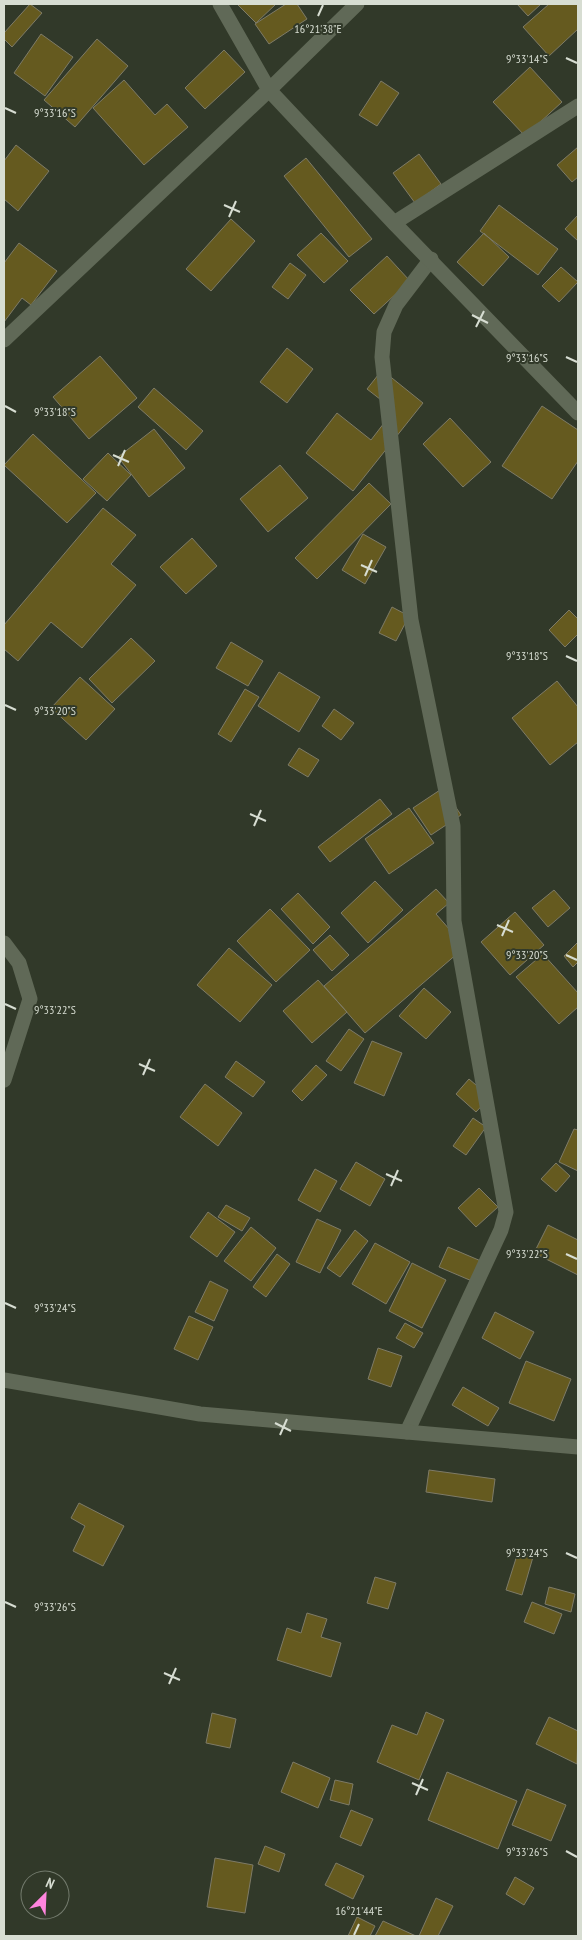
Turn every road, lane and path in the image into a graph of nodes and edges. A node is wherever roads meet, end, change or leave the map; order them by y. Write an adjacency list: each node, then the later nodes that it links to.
1 (220, 4): 3 (street)
2 (357, 4): 3 (street)
3 (269, 90): 5 (street); 7 (street)
4 (578, 106): 5 (street)
5 (394, 223): 6 (street)
6 (431, 259): 8 (street); 12 (street)
7 (4, 340)
8 (578, 413)
9 (4, 943): 10 (street)
10 (4, 1080)
11 (4, 1380): 12 (street)
12 (407, 1432): 13 (street)
13 (578, 1447)

